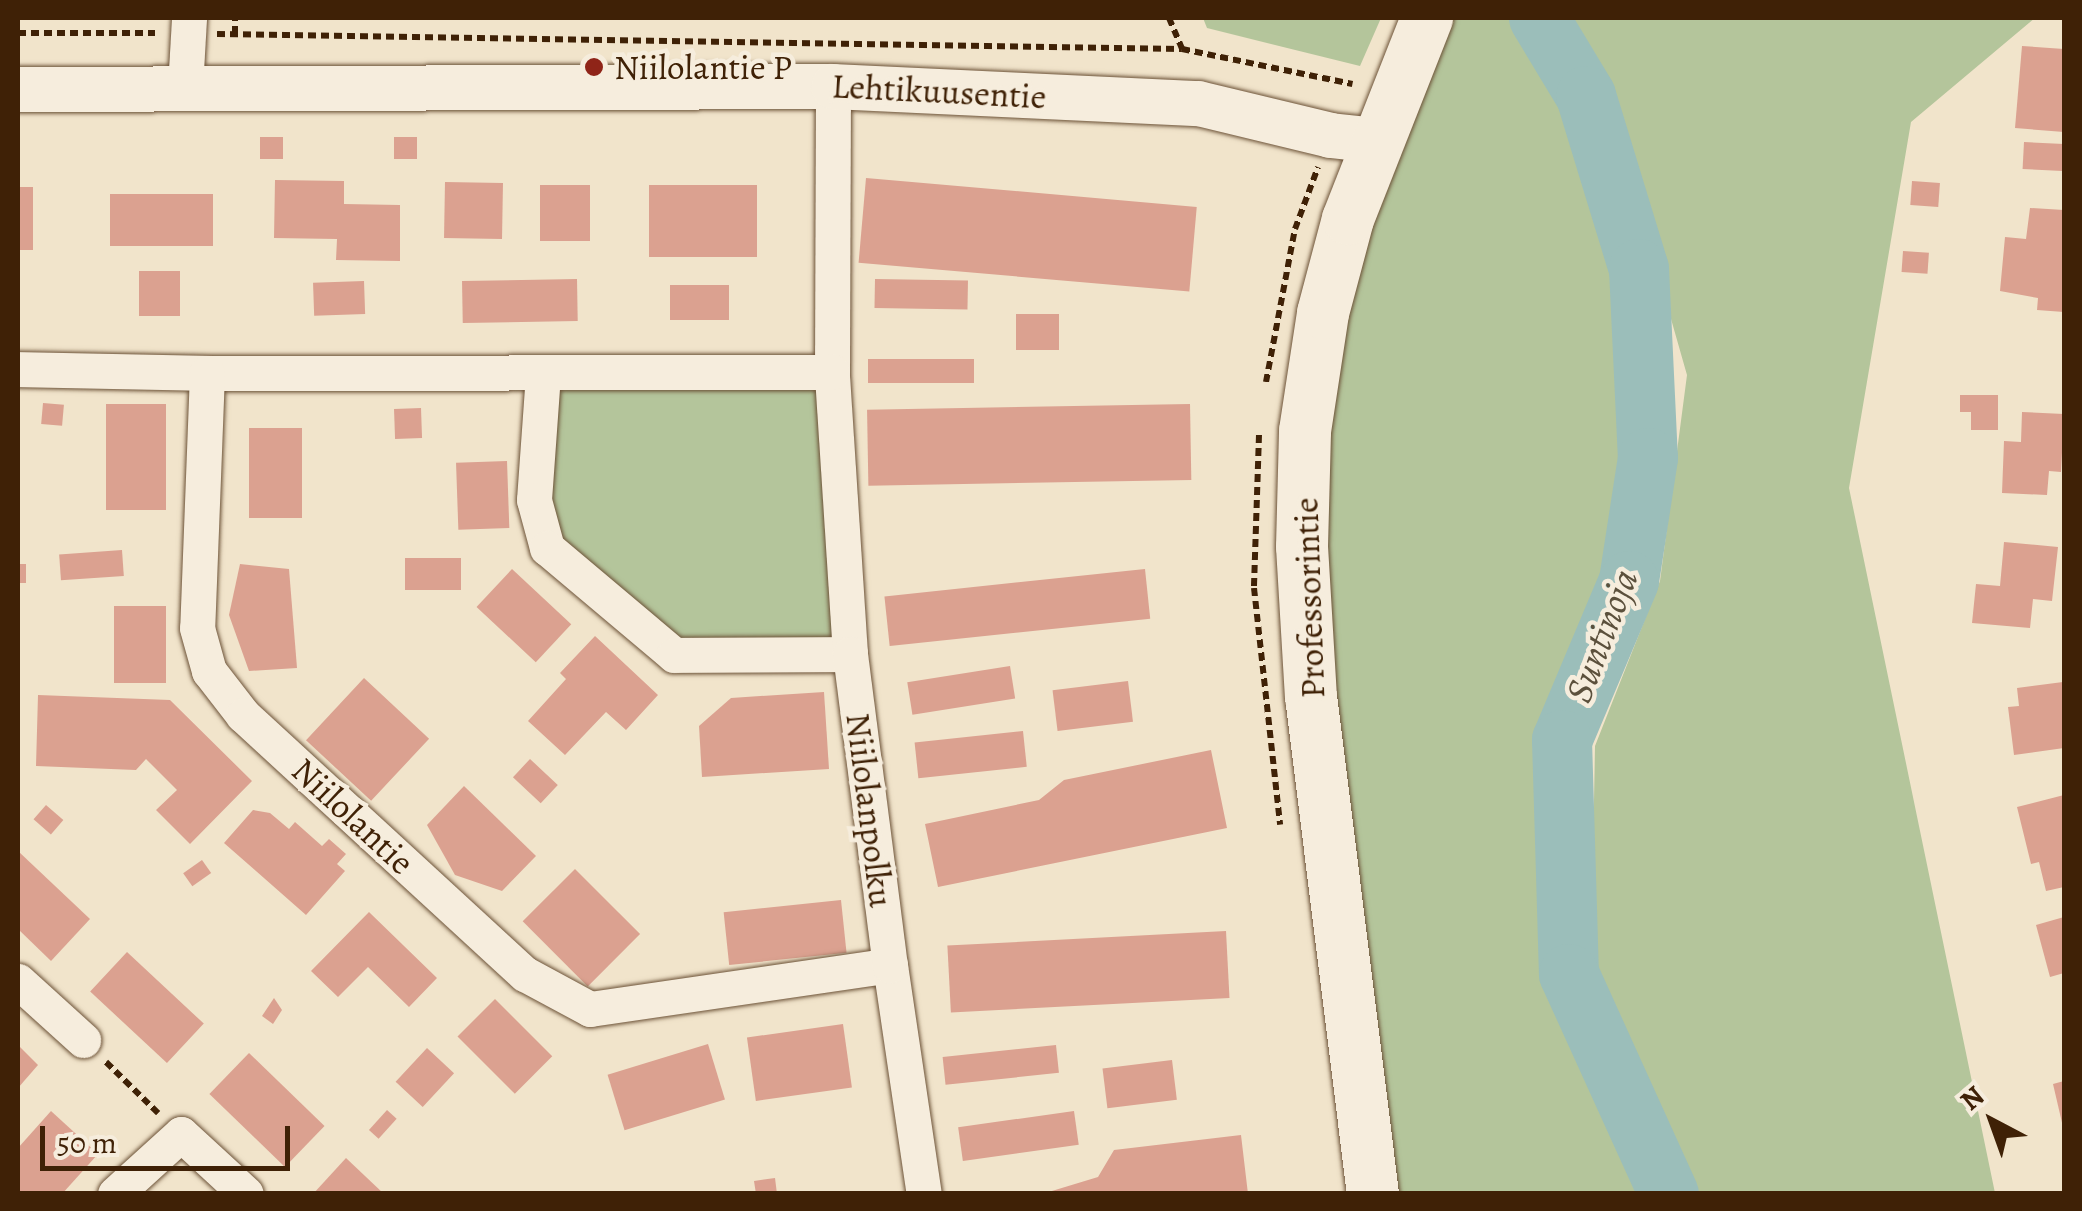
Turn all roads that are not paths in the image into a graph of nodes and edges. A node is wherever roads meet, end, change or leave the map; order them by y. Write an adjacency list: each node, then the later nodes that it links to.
1 (1427, 18): 6 (main road, Professorintie)
2 (189, 26): 4 (street)
3 (832, 86): 4 (street, Lehtikuusentie); 6 (street, Lehtikuusentie); 8 (street)
4 (185, 88): 5 (street, Lehtikuusentie)
5 (18, 89)
6 (1376, 140): 18 (main road, Professorintie)
7 (18, 369): 9 (street)
8 (832, 372): 10 (street); 11 (street)
9 (207, 373): 10 (street); 12 (street, Niilolantie)
10 (543, 374): 11 (street)
11 (850, 654): 12 (street, Niilolanpolku)
12 (890, 966): 17 (street)
13 (18, 981): 14 (street)
14 (82, 1040)
15 (115, 1194): 16 (street)
16 (246, 1194)
17 (924, 1194)
18 (1373, 1194)

